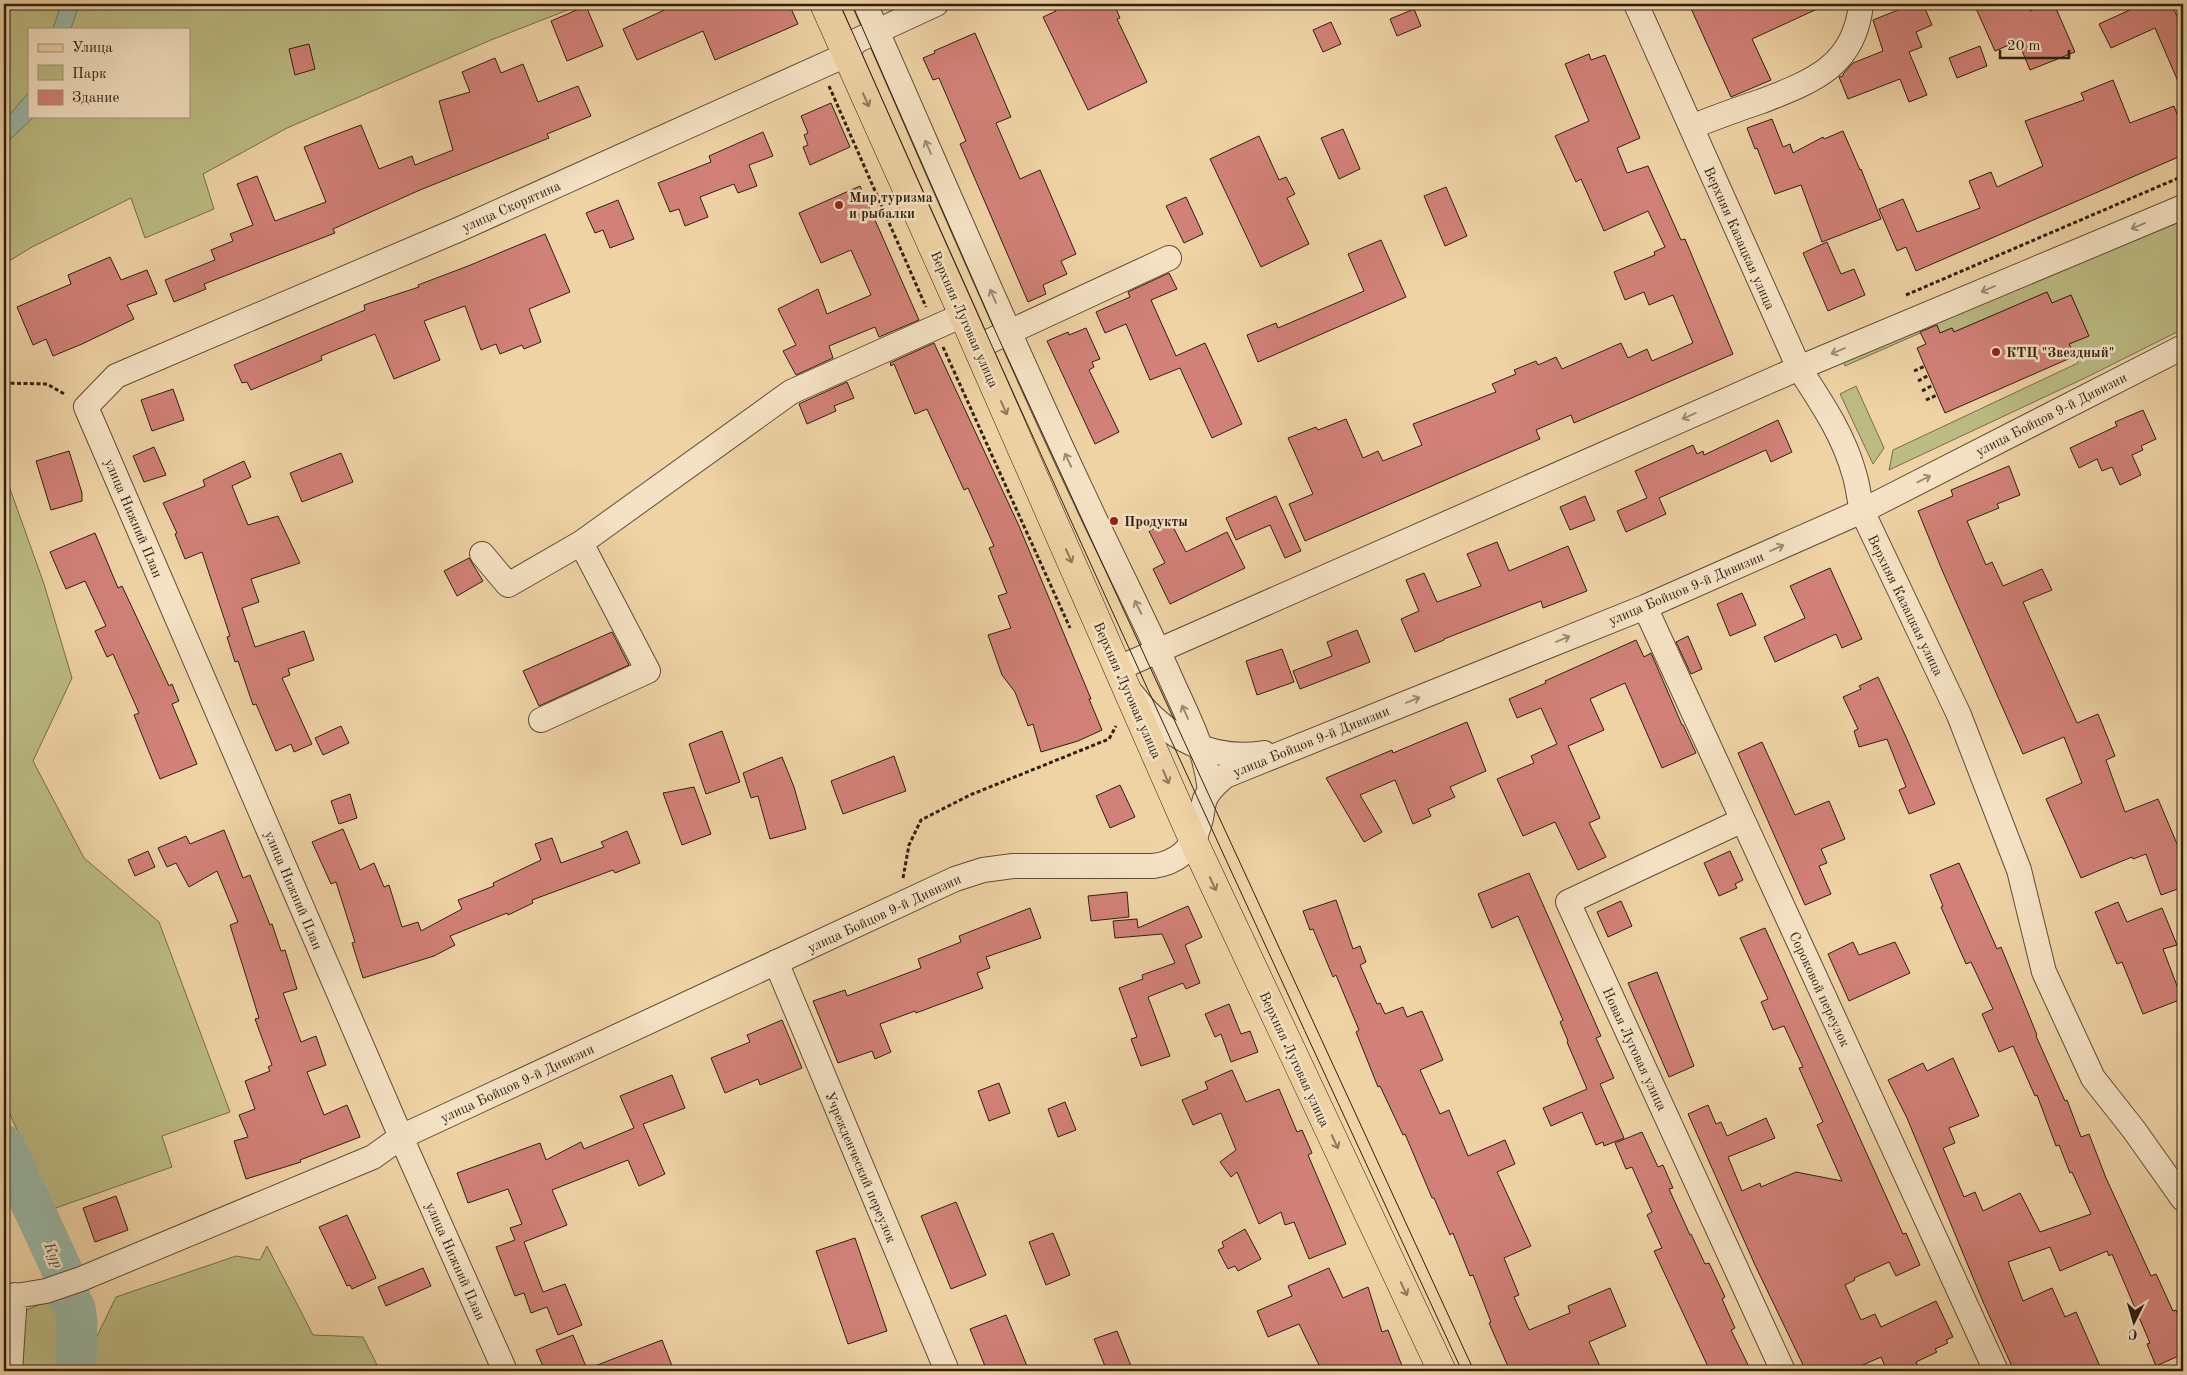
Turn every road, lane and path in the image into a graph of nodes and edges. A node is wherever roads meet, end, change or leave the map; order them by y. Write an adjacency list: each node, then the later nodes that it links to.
1 (824, 4): 7 (main road, Верхняя Луговая улица)
2 (865, 4): 6 (street)
3 (936, 4): 6 (street, улица Скорятина)
4 (1636, 4): 8 (street, Верхняя Казацкая улица)
5 (1861, 4): 8 (street)
6 (877, 31): 7 (street, улица Скорятина); 14 (street, one-way to 6)
7 (846, 55): 13 (main road, Верхняя Луговая улица, one-way to 13); 27 (street, улица Скорятина)
8 (1690, 127): 18 (street, Верхняя Казацкая улица)
9 (2183, 176): 12 (path)
10 (2183, 207): 18 (street, one-way to 18)
11 (1169, 258): 14 (street)
12 (1899, 298)
13 (963, 315): 15 (main road, Верхняя Луговая улица); 29 (street)
14 (1009, 332): 15 (street); 32 (street, one-way to 14)
15 (977, 347): 33 (main road, Верхняя Луговая улица, one-way to 33)
16 (2183, 347): 28 (street, улица Бойцов 9-й Дивизии, one-way to 16)
17 (1925, 366): 19 (path)
18 (1799, 368): 28 (street, Верхняя Казацкая улица); 32 (street, one-way to 32)
19 (1914, 372)
20 (1929, 376): 21 (path)
21 (1918, 381)
22 (4, 383): 27 (path)
23 (1934, 385): 24 (path)
24 (1922, 391)
25 (1937, 395): 26 (path)
26 (1926, 400)
27 (86, 407): 43 (street, улица Нижний План)
28 (1862, 511): 31 (street, улица Бойцов 9-й Дивизии, one-way to 28); 44 (street, Верхняя Казацкая улица)
29 (581, 543): 30 (street); 34 (street)
30 (482, 554)
31 (1645, 607): 36 (street, улица Бойцов 9-й Дивизии, one-way to 31); 39 (street, Сороковой переулок)
32 (1159, 651): 33 (street); 37 (street, one-way to 32)
33 (1123, 678): 37 (street); 40 (main road, Верхняя Луговая улица, one-way to 40)
34 (541, 720)
35 (1118, 721): 41 (path)
36 (1303, 743): 37 (street); 38 (street, улица Бойцов 9-й Дивизии)
37 (1202, 749): 38 (street)
38 (1210, 791): 40 (street, улица Бойцов 9-й Дивизии)
39 (1743, 820): 50 (street, Новая Луговая улица); 51 (street, Сороковой переулок)
40 (1193, 840): 41 (street, улица Бойцов 9-й Дивизии); 49 (main road, Верхняя Луговая улица, one-way to 49)
41 (898, 905): 42 (street, улица Бойцов 9-й Дивизии)
42 (776, 962): 43 (street, улица Бойцов 9-й Дивизии); 48 (street, Учрежденческий переулок)
43 (401, 1137): 45 (street, улица Бойцов 9-й Дивизии); 47 (street, улица Нижний План)
44 (2183, 1197)
45 (8, 1296): 46 (street)
46 (10, 1371)
47 (505, 1371)
48 (947, 1371)
49 (1442, 1371)
50 (1783, 1371)
51 (1996, 1371)

